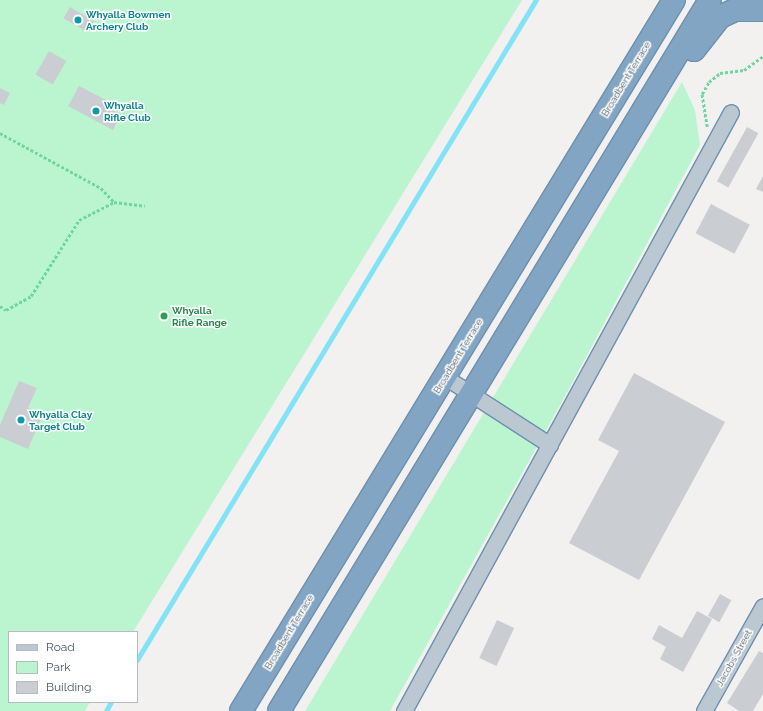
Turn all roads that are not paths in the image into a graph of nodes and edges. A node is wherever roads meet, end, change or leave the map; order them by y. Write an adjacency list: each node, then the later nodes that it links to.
1 (658, 0): 5 (highway)
2 (674, 0): 5 (highway, Broadbent Terrace)
3 (710, 0): 7 (highway)
4 (763, 10): 7 (highway)
5 (654, 33): 8 (highway, Broadbent Terrace)
6 (731, 112): 10 (street)
7 (640, 117): 9 (highway)
8 (445, 378): 9 (street); 12 (highway, Broadbent Terrace)
9 (472, 395): 10 (street); 13 (highway)
10 (550, 446): 14 (street)
11 (763, 606): 15 (street, Jacobs Street)
12 (244, 708)
13 (279, 711)
14 (404, 711)
15 (704, 711)

